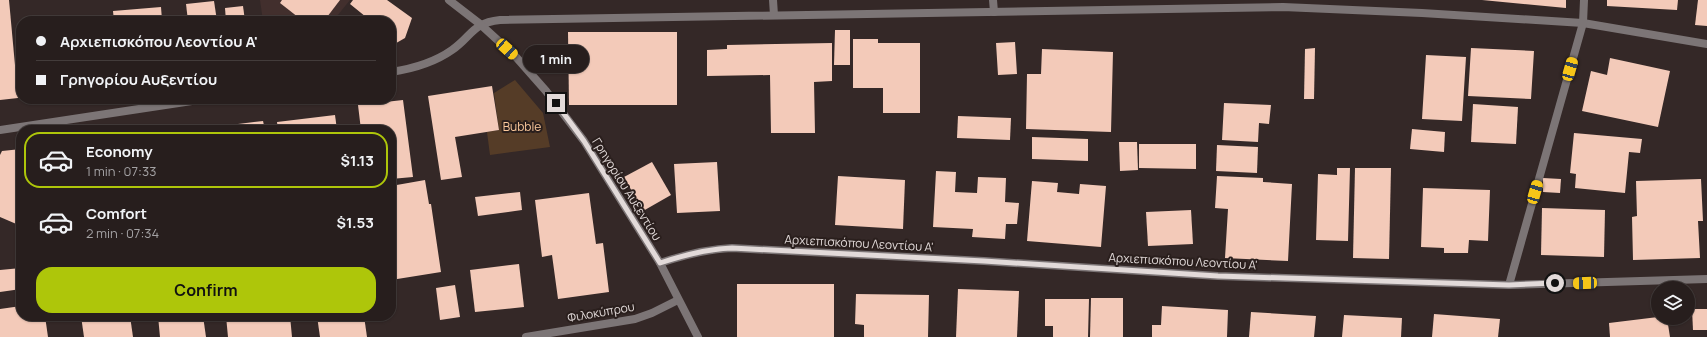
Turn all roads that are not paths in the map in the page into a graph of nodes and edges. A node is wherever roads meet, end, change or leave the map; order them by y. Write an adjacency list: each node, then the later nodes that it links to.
1 (449, 0): 8 (street, Γρηγορίου Αυξεντίου)
2 (773, 0): 6 (street)
3 (993, 0): 5 (street)
4 (1584, 0): 7 (street)
5 (994, 12): 6 (street); 7 (street)
6 (774, 15): 8 (street)
7 (1583, 23): 9 (street); 17 (street)
8 (480, 24): 10 (street); 15 (street, Γρηγορίου Αυξεντίου)
9 (1707, 44)
10 (396, 71)
11 (172, 104): 12 (street)
12 (33, 125)
13 (16, 128): 14 (street)
14 (0, 130)
15 (660, 263): 17 (street, Αρχιεπισκόπου Λεοντίου Α'); 18 (street, Γρηγορίου Αυξεντίου)
16 (1707, 279): 17 (street, Αρχιεπισκόπου Λεοντίου Α')
17 (1509, 285)
18 (678, 300): 19 (street, Φιλοκύπρου); 20 (street, Γρηγορίου Αυξεντίου)
19 (526, 337)
20 (698, 337)

